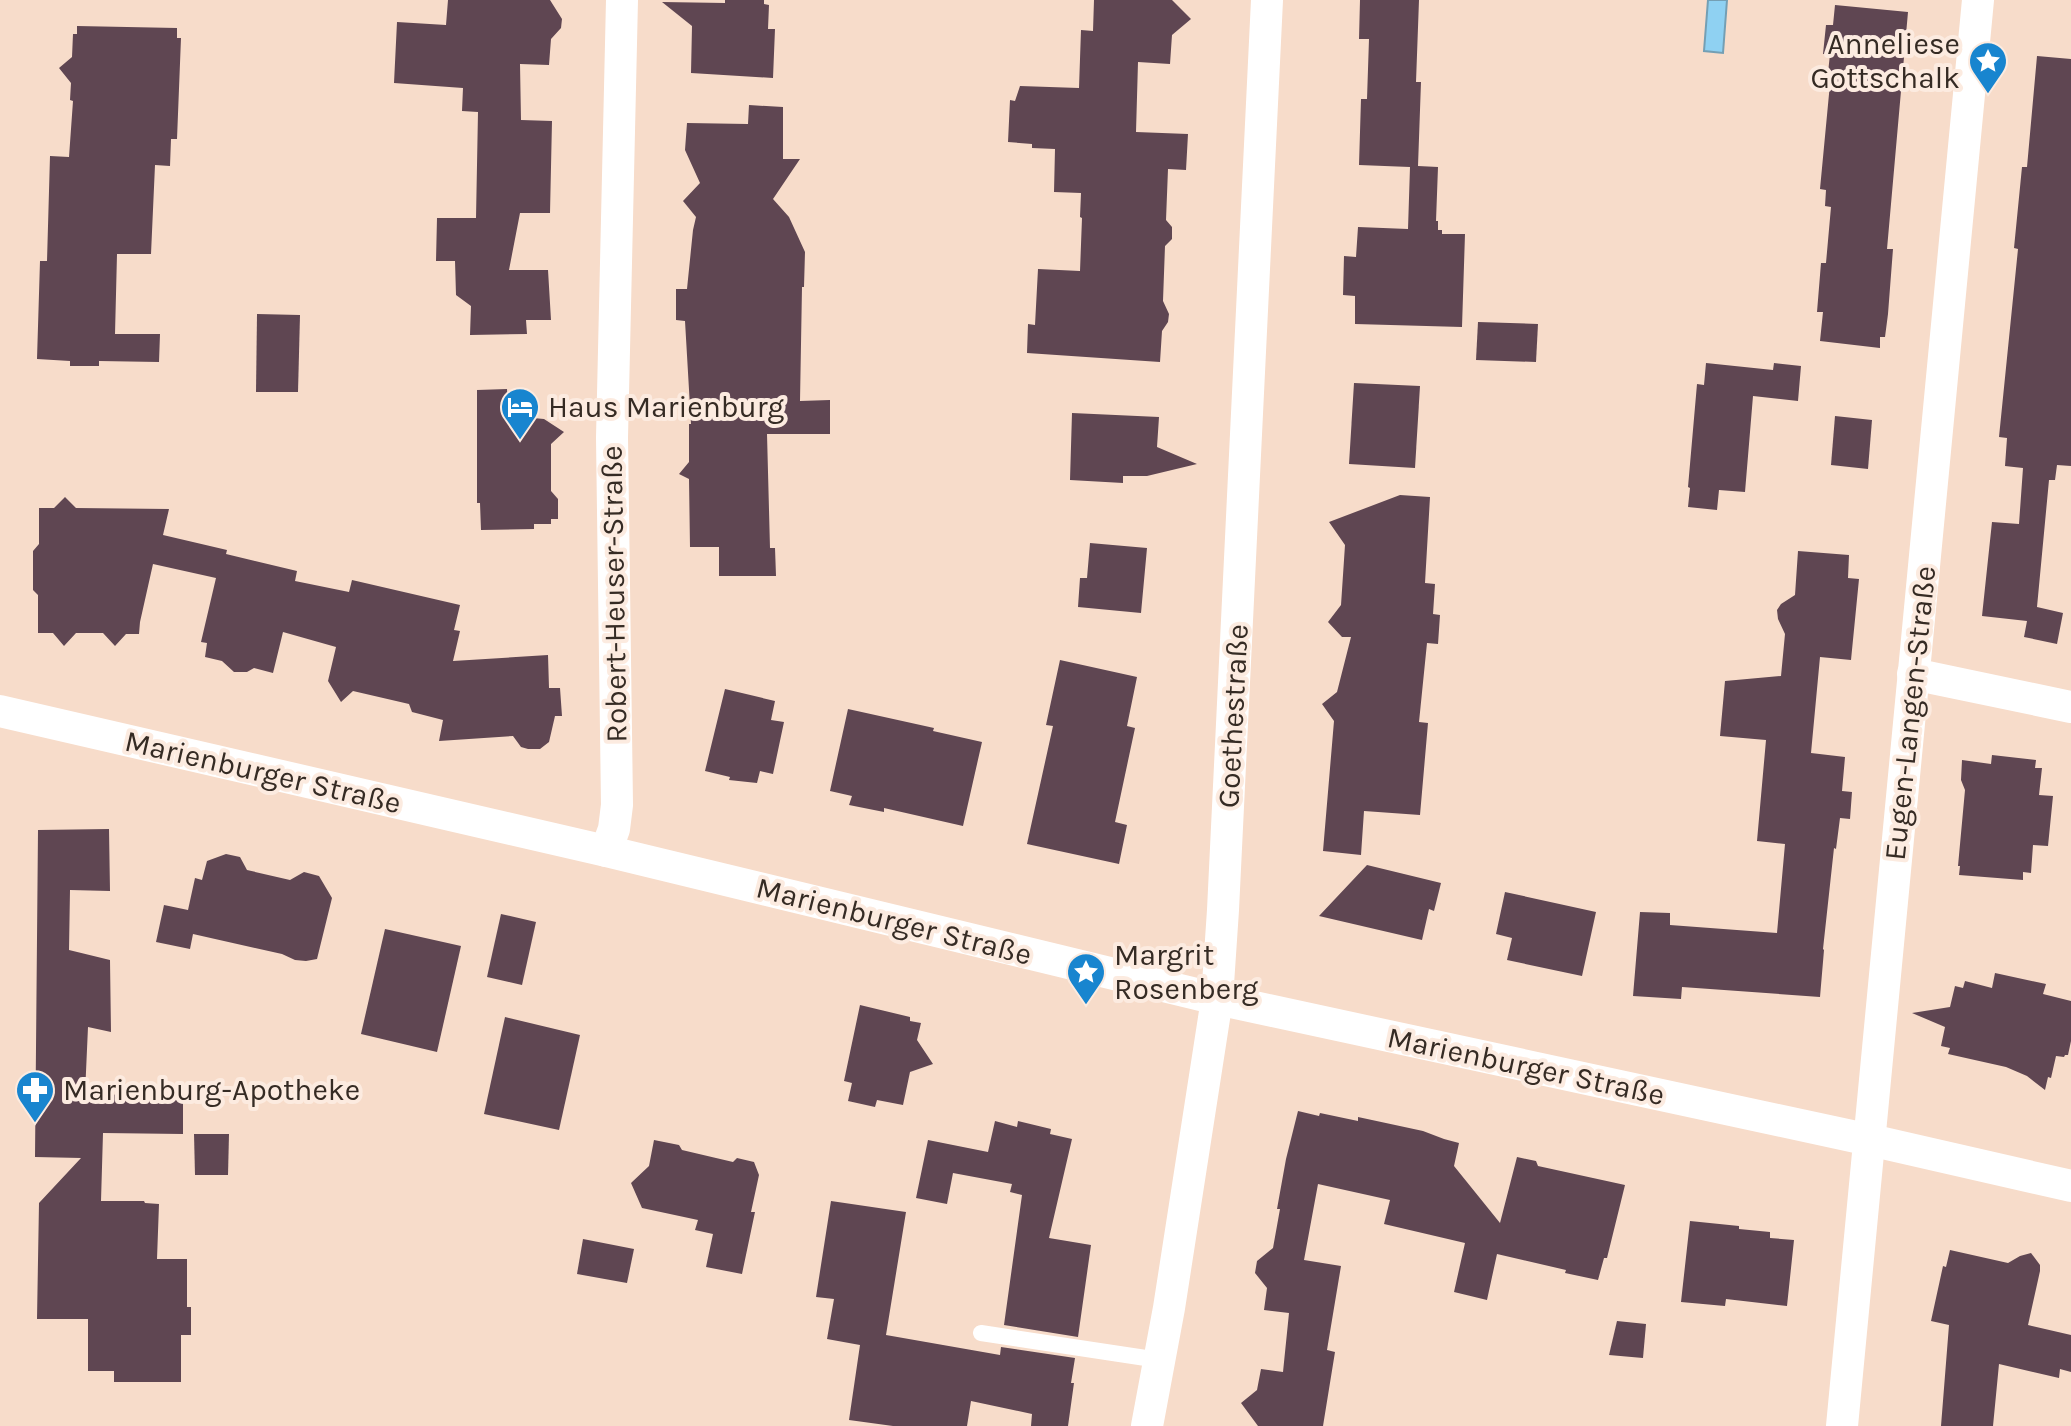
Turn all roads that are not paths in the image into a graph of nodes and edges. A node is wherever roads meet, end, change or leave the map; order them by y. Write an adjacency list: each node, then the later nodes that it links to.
1 (622, 0): 7 (street, Robert-Heuser-Straße)
2 (1267, 0): 8 (street, Goethestraße)
3 (1978, 0): 4 (street, Eugen-Langen-Straße)
4 (1913, 674): 5 (street); 9 (street, Eugen-Langen-Straße)
5 (2071, 707)
6 (0, 711): 7 (street, Marienburger Straße)
7 (606, 851): 8 (street, Marienburger Straße)
8 (1217, 999): 9 (street, Marienburger Straße); 12 (street, Goethestraße)
9 (1870, 1140): 10 (street, Marienburger Straße); 14 (street, Eugen-Langen-Straße)
10 (2071, 1186)
11 (981, 1333): 12 (lane)
12 (1159, 1360): 13 (street, Goethestraße)
13 (1147, 1426)
14 (1842, 1426)

